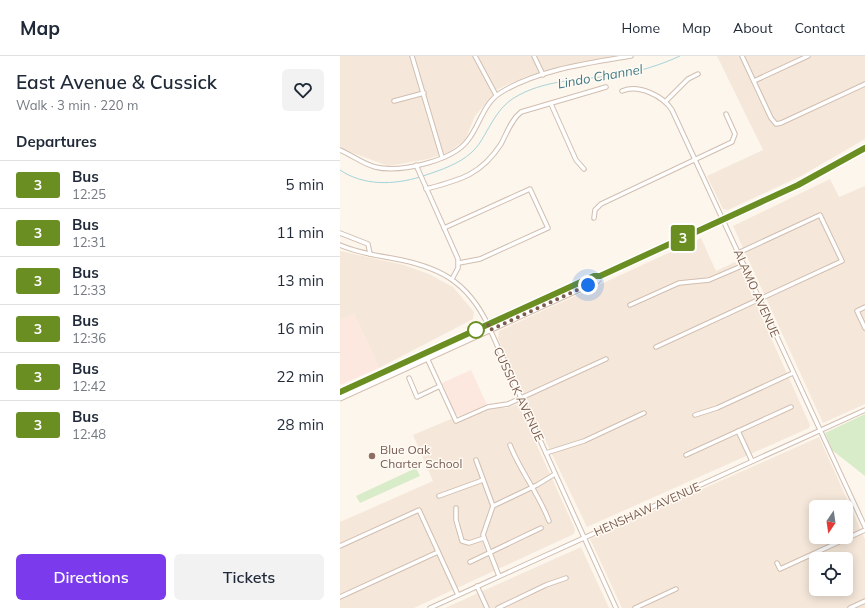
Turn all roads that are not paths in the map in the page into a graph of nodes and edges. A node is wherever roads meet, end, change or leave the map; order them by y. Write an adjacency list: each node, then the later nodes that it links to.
1 (412, 56): 13 (street)
2 (474, 56): 14 (street)
3 (534, 56): 8 (street)
4 (630, 56): 8 (street)
5 (742, 56): 9 (street)
6 (808, 56): 9 (street)
7 (698, 74): 16 (street)
8 (543, 75): 14 (street)
9 (754, 81): 10 (street)
10 (865, 84)
11 (606, 87): 17 (street)
12 (622, 91): 16 (street)
13 (424, 93): 15 (street); 21 (street)
14 (496, 95): 21 (street)
15 (394, 101)
16 (666, 101): 22 (street, ALAMO AVENUE)
17 (551, 104): 24 (street); 25 (street)
18 (726, 114): 22 (street)
19 (865, 148): 27 (main road)
20 (340, 150): 23 (street)
21 (442, 157): 23 (street)
22 (695, 160): 26 (street); 27 (street, ALAMO AVENUE)
23 (416, 165): 25 (street)
24 (584, 169)
25 (426, 189): 28 (street)
26 (594, 218)
27 (723, 220): 31 (street, ALAMO AVENUE); 39 (main road)
28 (444, 228): 33 (street); 33 (street)
29 (340, 233): 32 (street)
30 (340, 245): 32 (street, CUSSICK AVENUE)
31 (738, 252): 34 (street, ALAMO AVENUE); 36 (street)
32 (370, 254): 35 (street, CUSSICK AVENUE)
33 (459, 263): 35 (street)
34 (744, 265): 36 (street, ALAMO AVENUE); 37 (street)
35 (452, 279): 39 (street, CUSSICK AVENUE)
36 (760, 299): 41 (street); 44 (street, ALAMO AVENUE)
37 (630, 305)
38 (865, 308): 40 (street)
39 (489, 327): 42 (main road); 47 (main road); 49 (street, CUSSICK AVENUE)
40 (865, 328)
41 (656, 346)
42 (427, 358): 46 (street); 48 (main road)
43 (606, 359): 49 (street)
44 (792, 373): 53 (street); 54 (street, ALAMO AVENUE)
45 (409, 378): 46 (street)
46 (440, 386): 49 (street)
47 (340, 392)
48 (340, 398)
49 (520, 398): 57 (street, CUSSICK AVENUE)
50 (791, 407): 55 (street)
51 (865, 410): 54 (street, HENSHAW AVENUE)
52 (644, 413): 57 (street)
53 (695, 415)
54 (820, 430): 60 (street, HENSHAW AVENUE); 69 (street, ALAMO AVENUE)
55 (738, 431): 58 (street); 60 (street)
56 (510, 445): 63 (street)
57 (546, 453): 61 (street, CUSSICK AVENUE)
58 (686, 455)
59 (476, 460): 62 (street)
60 (752, 461): 71 (street, HENSHAW AVENUE)
61 (555, 474): 63 (street); 71 (street, CUSSICK AVENUE)
62 (483, 480): 64 (street); 65 (street)
63 (532, 488): 65 (street); 67 (street)
64 (439, 496)
65 (493, 506): 70 (street)
66 (456, 508): 70 (street)
67 (548, 521)
68 (541, 528): 74 (street)
69 (865, 529): 76 (street)
70 (484, 538): 74 (street)
71 (584, 538): 77 (street, HENSHAW AVENUE); 87 (street, CUSSICK AVENUE)
72 (340, 546): 73 (street)
73 (438, 552): 81 (street); 82 (street)
74 (490, 552): 75 (street); 77 (street)
75 (470, 562)
76 (777, 563)
77 (499, 576): 79 (street, HENSHAW AVENUE)
78 (566, 578): 86 (street)
79 (477, 586): 81 (street, HENSHAW AVENUE); 85 (street)
80 (676, 589): 88 (street)
81 (458, 595): 84 (street, HENSHAW AVENUE)
82 (340, 597)
83 (865, 601): 89 (street)
84 (430, 608)
85 (487, 608)
86 (498, 608)
87 (616, 608)
88 (635, 608)
89 (850, 608)

